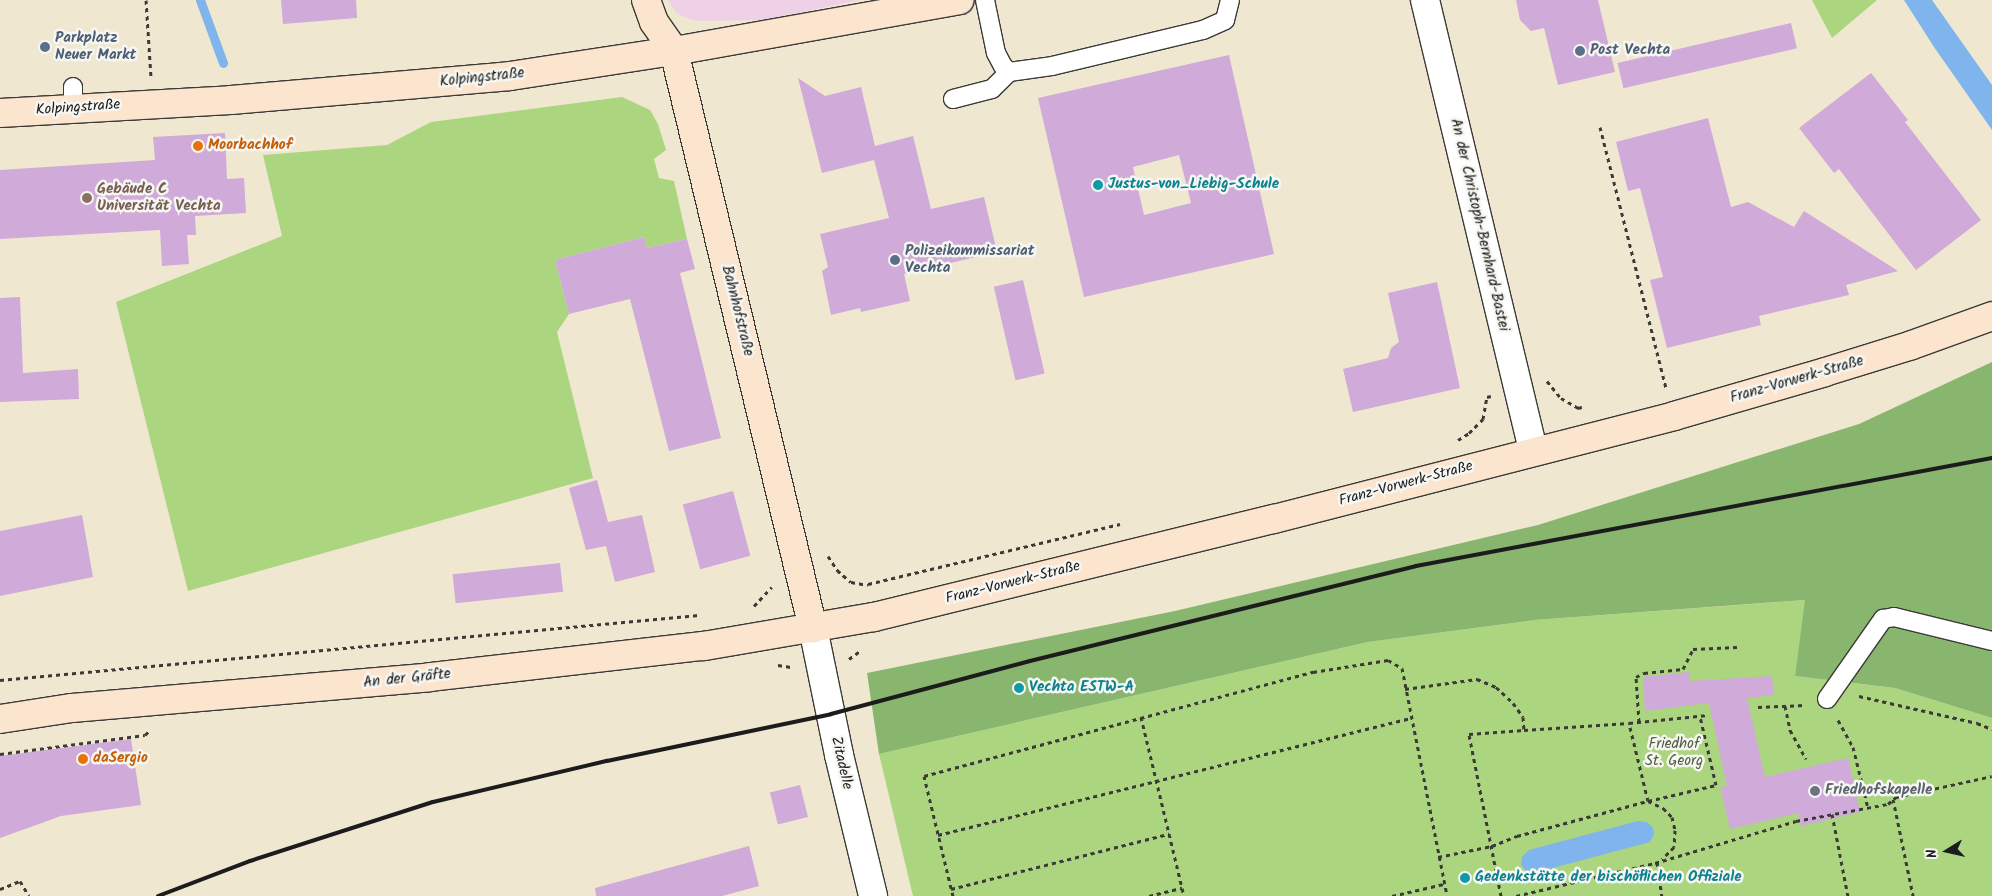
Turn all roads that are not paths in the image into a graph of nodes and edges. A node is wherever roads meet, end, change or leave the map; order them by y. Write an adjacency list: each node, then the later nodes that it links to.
1 (646, 0): 7 (main road, Bahnhofstraße)
2 (959, 0): 6 (main road, Kolpingstraße)
3 (985, 0): 8 (lane)
4 (1230, 0): 8 (lane)
5 (1425, 0): 12 (street, An der Christoph-Bernhard-Bastei)
6 (921, 3): 7 (main road, Kolpingstraße)
7 (674, 51): 10 (main road, Kolpingstraße); 13 (main road, Bahnhofstraße)
8 (1009, 72): 9 (lane)
9 (953, 98)
10 (0, 113)
11 (1992, 316): 12 (main road, Franz-Vorwerk-Straße)
12 (1533, 451): 13 (main road, Franz-Vorwerk-Straße)
13 (813, 628): 16 (main road, An der Gräfte); 17 (street, Zitadelle)
14 (1992, 641): 15 (lane)
15 (1830, 694)
16 (0, 719)
17 (873, 896)

